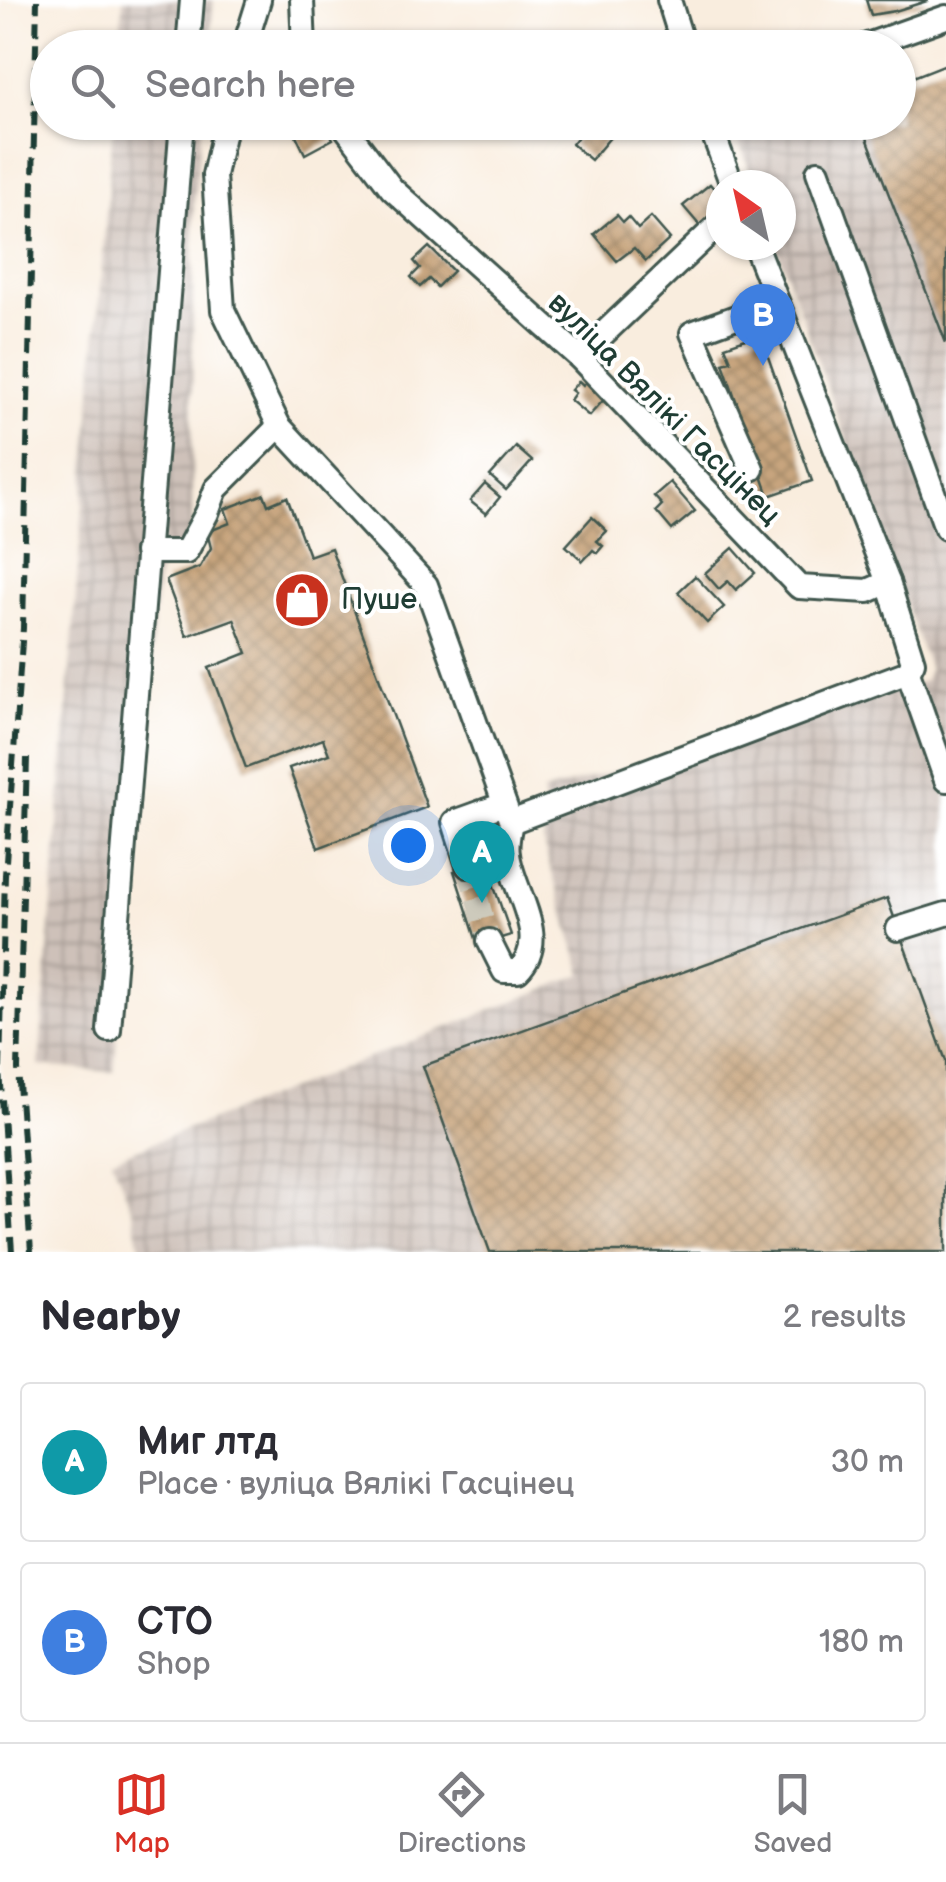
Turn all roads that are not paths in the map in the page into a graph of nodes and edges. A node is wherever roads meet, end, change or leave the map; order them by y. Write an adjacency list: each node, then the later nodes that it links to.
1 (192, 0): 6 (street)
2 (259, 0): 7 (street)
3 (302, 0): 8 (street)
4 (669, 0): 9 (street)
5 (946, 17): 10 (street)
6 (190, 30)
7 (250, 30)
8 (303, 30)
9 (678, 30)
10 (910, 30)
11 (180, 140): 24 (street)
12 (222, 140): 21 (street)
13 (355, 140): 20 (street, вуліца Вялікі Гасцінец)
14 (716, 140): 15 (street)
15 (727, 170)
16 (818, 172): 23 (street)
17 (706, 236): 20 (street)
18 (761, 260): 19 (street)
19 (780, 308): 22 (street); 25 (street)
20 (580, 357): 25 (street, вуліца Вялікі Гасцінец)
21 (279, 426): 24 (street); 28 (street)
22 (752, 469)
23 (946, 528)
24 (146, 552): 33 (street)
25 (888, 582): 26 (street)
26 (908, 672): 27 (street); 28 (street)
27 (946, 780)
28 (507, 813): 29 (street); 32 (street)
29 (468, 866)
30 (946, 914): 31 (street)
31 (898, 929)
32 (492, 949)
33 (109, 1030)

